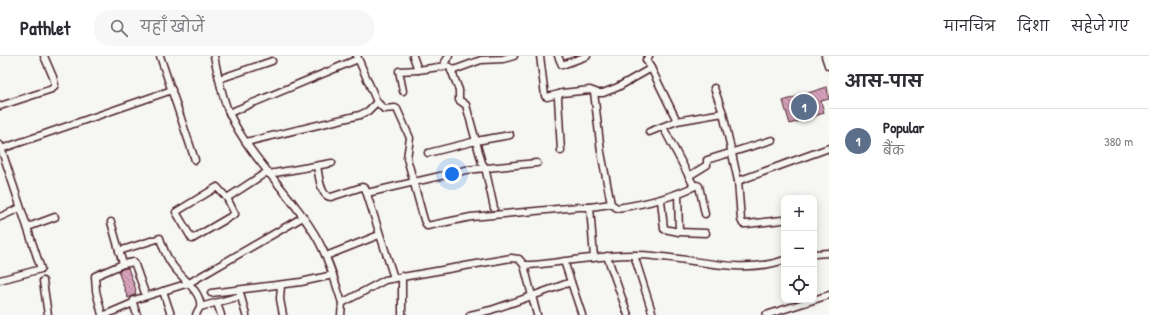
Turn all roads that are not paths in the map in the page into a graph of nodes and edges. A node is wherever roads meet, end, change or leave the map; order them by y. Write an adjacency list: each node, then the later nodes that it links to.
1 (44, 56): 26 (street)
2 (160, 56): 21 (street)
3 (214, 56): 19 (street)
4 (413, 56): 17 (street)
5 (449, 56): 14 (street)
6 (514, 56): 18 (street)
7 (540, 56): 24 (street)
8 (558, 56): 9 (street)
9 (587, 56)
10 (649, 56): 16 (street)
11 (826, 56): 15 (street)
12 (357, 58): 25 (street); 27 (street)
13 (272, 61): 19 (street)
14 (445, 62)
15 (829, 65)
16 (651, 68): 23 (street); 29 (street)
17 (418, 70): 18 (street); 22 (street)
18 (451, 72): 34 (street)
19 (219, 79): 27 (street)
20 (714, 88): 28 (street)
21 (172, 90): 36 (street); 41 (street)
22 (403, 91)
23 (594, 92): 24 (street); 55 (street)
24 (559, 94): 38 (street)
25 (377, 102): 35 (street); 48 (street)
26 (0, 106)
27 (229, 113): 35 (street)
28 (722, 113): 29 (street); 40 (street)
29 (677, 121): 30 (street)
30 (663, 126): 31 (street); 47 (street)
31 (649, 132)
32 (510, 135): 34 (street)
33 (772, 140): 40 (street)
34 (476, 141): 39 (street); 45 (street)
35 (246, 142): 46 (street)
36 (1, 147): 57 (street)
37 (829, 148): 49 (street)
38 (561, 151)
39 (428, 153)
40 (731, 153): 47 (street); 49 (street)
41 (195, 160)
42 (332, 163): 44 (street)
43 (538, 163): 45 (street)
44 (317, 166): 46 (street); 51 (street)
45 (485, 168): 48 (street); 58 (street)
46 (268, 173): 53 (street); 60 (street)
47 (689, 176): 50 (street)
48 (412, 181): 51 (street); 56 (street)
49 (738, 181): 63 (street)
50 (694, 186): 52 (street); 59 (street)
51 (367, 193): 68 (street)
52 (678, 194): 54 (street); 66 (street)
53 (227, 198): 53 (street)
54 (661, 200): 55 (street); 66 (street)
55 (611, 204): 56 (street)
56 (590, 207): 75 (street)
57 (20, 208): 61 (street); 65 (street)
58 (494, 208)
59 (705, 214)
60 (303, 216): 73 (street); 86 (street)
61 (0, 217)
62 (55, 217): 65 (street)
63 (781, 220)
64 (111, 222): 69 (street)
65 (28, 227): 83 (street)
66 (679, 232): 67 (street)
67 (706, 233)
68 (379, 235): 73 (street); 82 (street)
69 (119, 251): 78 (street); 86 (street)
70 (817, 254): 71 (street)
71 (829, 254)
72 (634, 255): 74 (street); 77 (street); 114 (street)
73 (326, 256): 80 (street)
74 (607, 256): 75 (street); 113 (street)
75 (594, 258): 76 (street)
76 (564, 261): 79 (street); 85 (street)
77 (781, 261)
78 (123, 264): 92 (street); 101 (street)
79 (524, 265): 81 (street); 94 (street)
80 (333, 275): 87 (street); 97 (street)
81 (402, 276): 82 (street); 109 (street)
82 (394, 278): 97 (street)
83 (0, 280)
84 (43, 281): 100 (street)
85 (571, 282): 94 (street); 112 (street)
86 (189, 283): 89 (street); 98 (street)
87 (281, 285): 88 (street); 107 (street)
88 (239, 290): 90 (street); 93 (street)
89 (163, 291): 92 (street); 103 (street)
90 (211, 293)
91 (829, 295): 115 (street)
92 (146, 296): 95 (street)
93 (241, 296): 96 (street); 106 (street)
94 (532, 296): 99 (street); 111 (street)
95 (132, 303): 101 (street); 102 (street)
96 (217, 303): 98 (street); 105 (street)
97 (342, 303): 108 (street)
98 (200, 307): 104 (street)
99 (492, 313): 110 (street)
100 (48, 315)
101 (103, 315)
102 (137, 315)
103 (171, 315)
104 (196, 315)
105 (221, 315)
106 (246, 315)
107 (283, 315)
108 (340, 315)
109 (402, 315)
110 (470, 315)
111 (537, 315)
112 (582, 315)
113 (628, 315)
114 (653, 315)
115 (766, 315)

